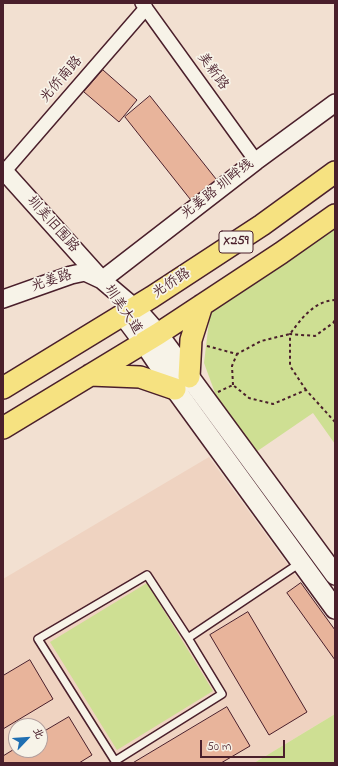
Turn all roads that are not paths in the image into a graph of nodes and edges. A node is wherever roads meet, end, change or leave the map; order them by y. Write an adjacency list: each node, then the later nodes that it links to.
1 (144, 6): 3 (street, 美新路); 4 (street, 光侨南路)
2 (335, 103): 3 (street, 光姜路 圳畔线)
3 (256, 161): 7 (street, 光姜路 圳畔线)
4 (3, 172): 7 (street, 圳美旧围路)
5 (335, 172): 10 (main road, 光侨路 / X259)
6 (335, 215): 9 (main road, X259)
7 (102, 280): 8 (street, 光姜路); 10 (street, 圳美大道)
8 (3, 299)
9 (202, 305): 11 (main road, X259); 13 (main road)
10 (129, 312): 11 (main road, 圳美大道); 14 (main road, 光侨路 / X259)
11 (151, 338): 12 (main road, X259); 13 (main road, 圳美大道)
12 (90, 375): 13 (main road); 15 (main road, X259)
13 (182, 383): 16 (main road, 圳美大道); 17 (main road, 圳美大道)
14 (3, 388)
15 (3, 428)
16 (300, 562): 18 (main road, 圳美大道); 19 (lane)
17 (335, 575)
18 (335, 608)
19 (188, 638): 19 (lane)

